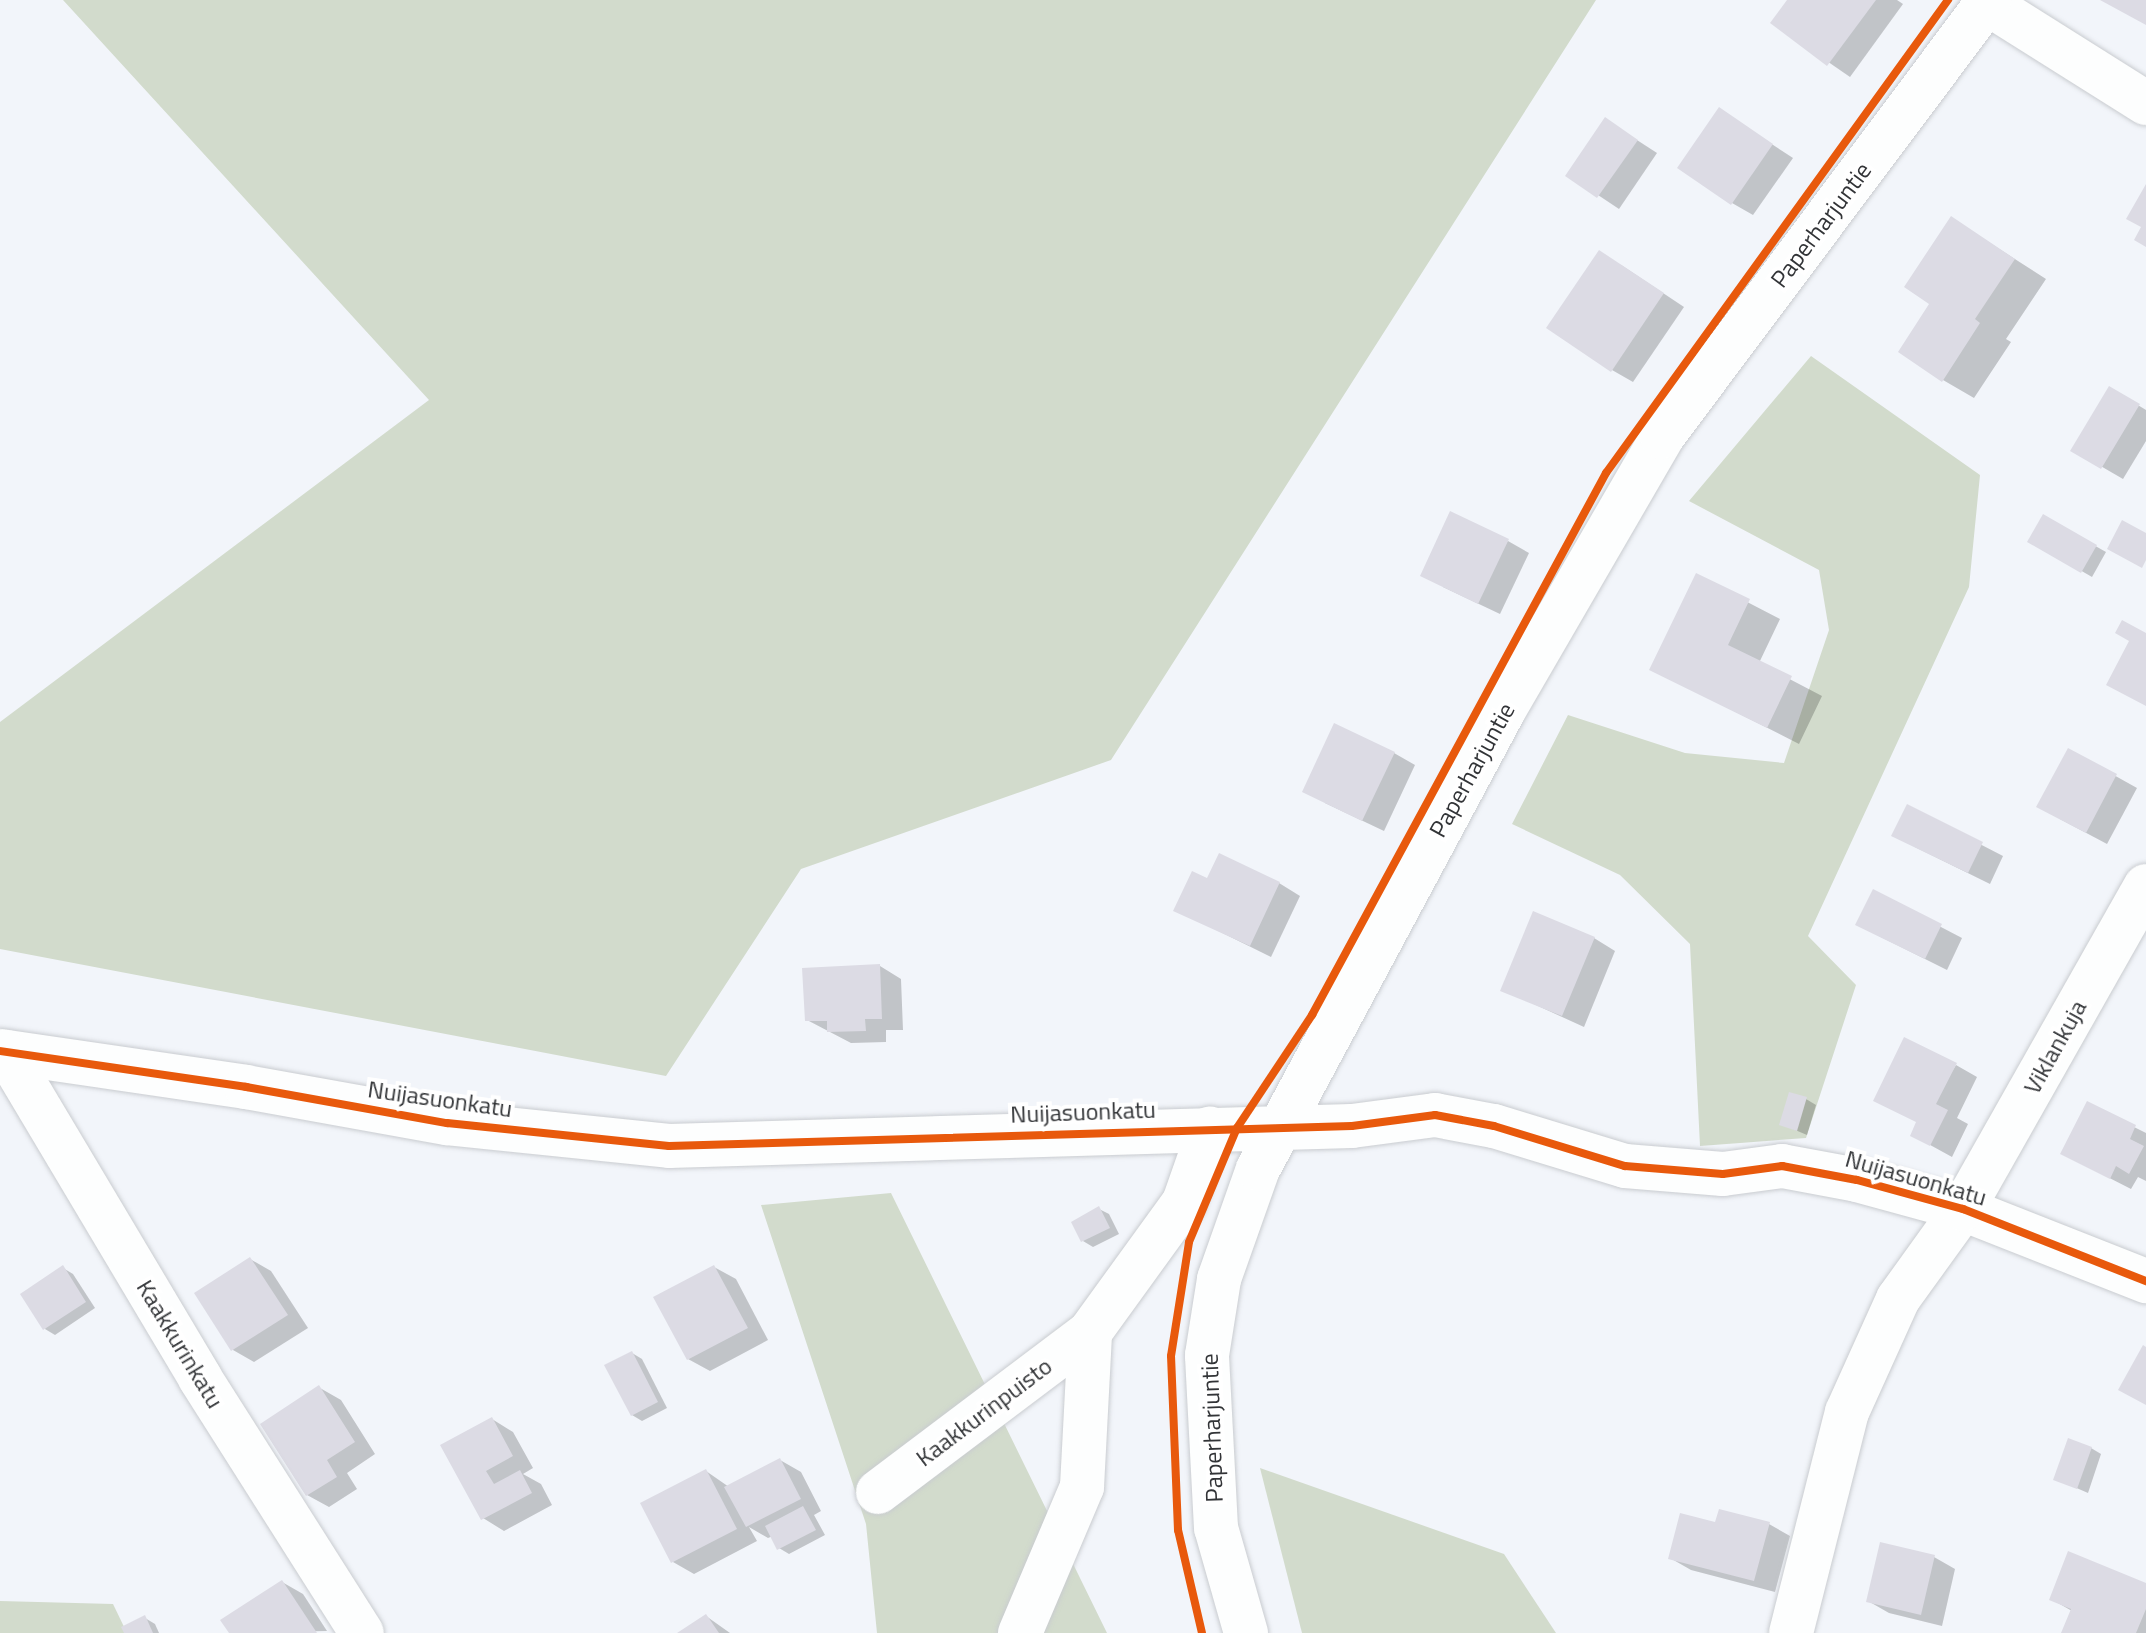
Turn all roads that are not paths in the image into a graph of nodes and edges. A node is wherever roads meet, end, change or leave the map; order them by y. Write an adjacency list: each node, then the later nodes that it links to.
1 (1988, 2): 2 (street); 5 (street, Paperharjuntie)
2 (2146, 103)
3 (2146, 886): 7 (street, Viklankuja)
4 (3, 1052): 6 (street, Nuijasuonkatu); 11 (street, Kaakkurinkatu)
5 (1280, 1126): 6 (street, Nuijasuonkatu); 7 (street, Nuijasuonkatu); 13 (street, Paperharjuntie)
6 (1210, 1128): 9 (street, Kaakkurinpuisto)
7 (1963, 1209): 8 (street, Nuijasuonkatu); 14 (street, Viklankuja)
8 (2146, 1281)
9 (1090, 1332): 10 (street, Kaakkurinpuisto); 12 (street, Kaakkurinpuisto)
10 (878, 1492)
11 (362, 1633)
12 (1020, 1633)
13 (1246, 1633)
14 (1791, 1633)

